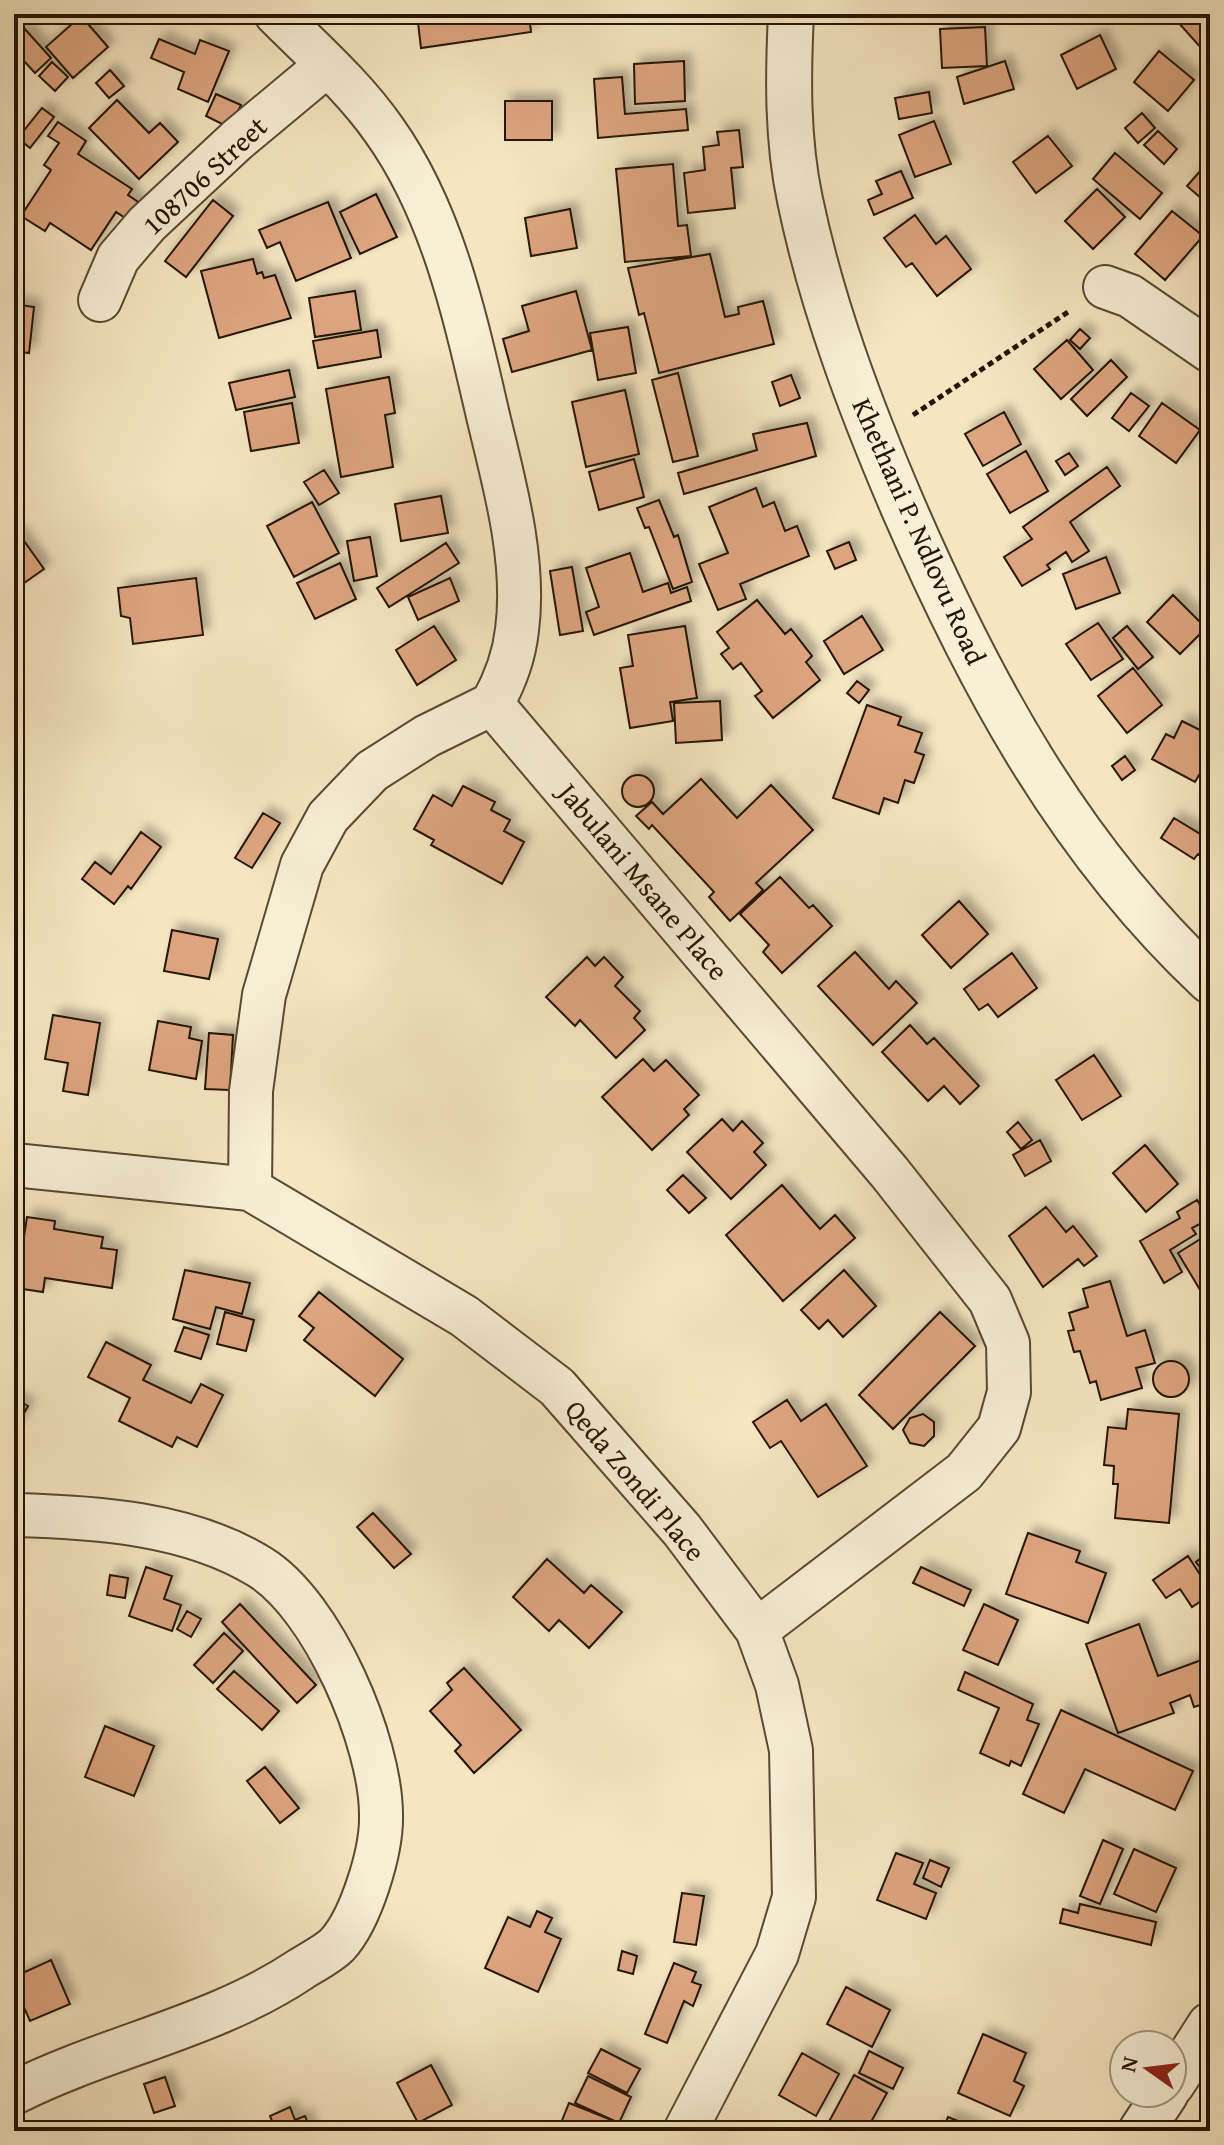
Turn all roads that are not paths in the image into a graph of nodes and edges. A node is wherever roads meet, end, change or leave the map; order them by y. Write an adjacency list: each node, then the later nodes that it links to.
1 (276, 14): 3 (street)
2 (791, 14): 8 (street, Khethani P. Ndlovu Road)
3 (327, 65): 5 (street, 108706 Street); 7 (street)
4 (1105, 287): 6 (street)
5 (100, 300)
6 (1210, 351)
7 (492, 704): 10 (street); 12 (street, Jabulani Msane Place)
8 (1210, 981)
9 (14, 1165): 10 (street, Qeda Zondi Place)
10 (250, 1189): 12 (street, Qeda Zondi Place)
11 (14, 1515): 15 (street)
12 (757, 1630): 17 (street, Qeda Zondi Place)
13 (1210, 2025): 14 (street)
14 (1188, 2059)
15 (14, 2093)
16 (1155, 2109): 18 (street)
17 (685, 2131)
18 (1141, 2131)

